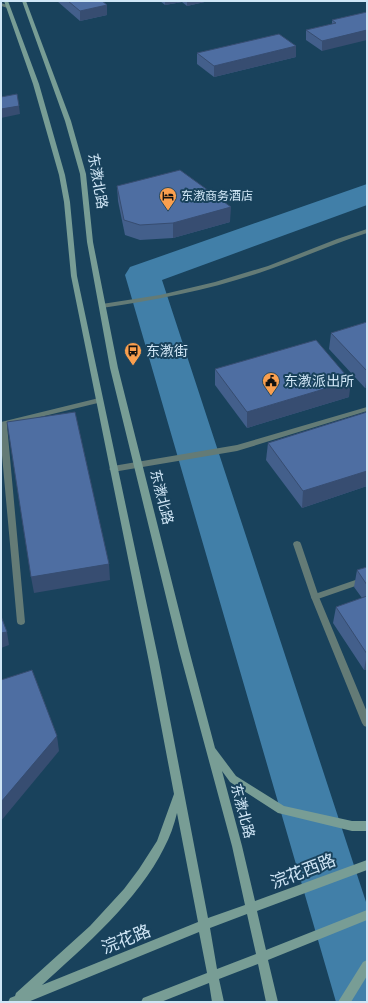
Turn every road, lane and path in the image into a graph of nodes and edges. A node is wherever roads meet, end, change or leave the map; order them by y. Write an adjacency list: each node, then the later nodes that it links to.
1 (24, 1): 4 (main road, 东漖北路)
2 (5, 4): 5 (main road)
3 (367, 231): 4 (street)
4 (102, 306): 8 (main road, 东漖北路)
5 (99, 400): 7 (street); 9 (main road)
6 (365, 412): 8 (street)
7 (2, 424): 13 (street)
8 (138, 464): 9 (street); 15 (main road, 东漖北路)
9 (113, 469): 16 (main road)
10 (297, 544): 12 (street)
11 (367, 579): 12 (street)
12 (315, 597): 14 (street)
13 (20, 622)
14 (367, 723)
15 (210, 747): 17 (main road); 19 (main road, 东漖北路)
16 (180, 793): 21 (main road); 25 (main road)
17 (367, 826)
18 (367, 865): 19 (main road, 浣花西路)
19 (251, 909): 21 (main road, 浣花路); 22 (main road, 东漖北路)
20 (367, 915): 22 (main road)
21 (204, 925): 24 (main road); 25 (main road, 浣花路)
22 (262, 957): 24 (main road); 28 (main road, 东漖北路)
23 (367, 966): 29 (main road)
24 (213, 977): 26 (main road); 27 (main road)
25 (15, 1002)
26 (147, 1002)
27 (218, 1002)
28 (272, 1002)
29 (344, 1002)

